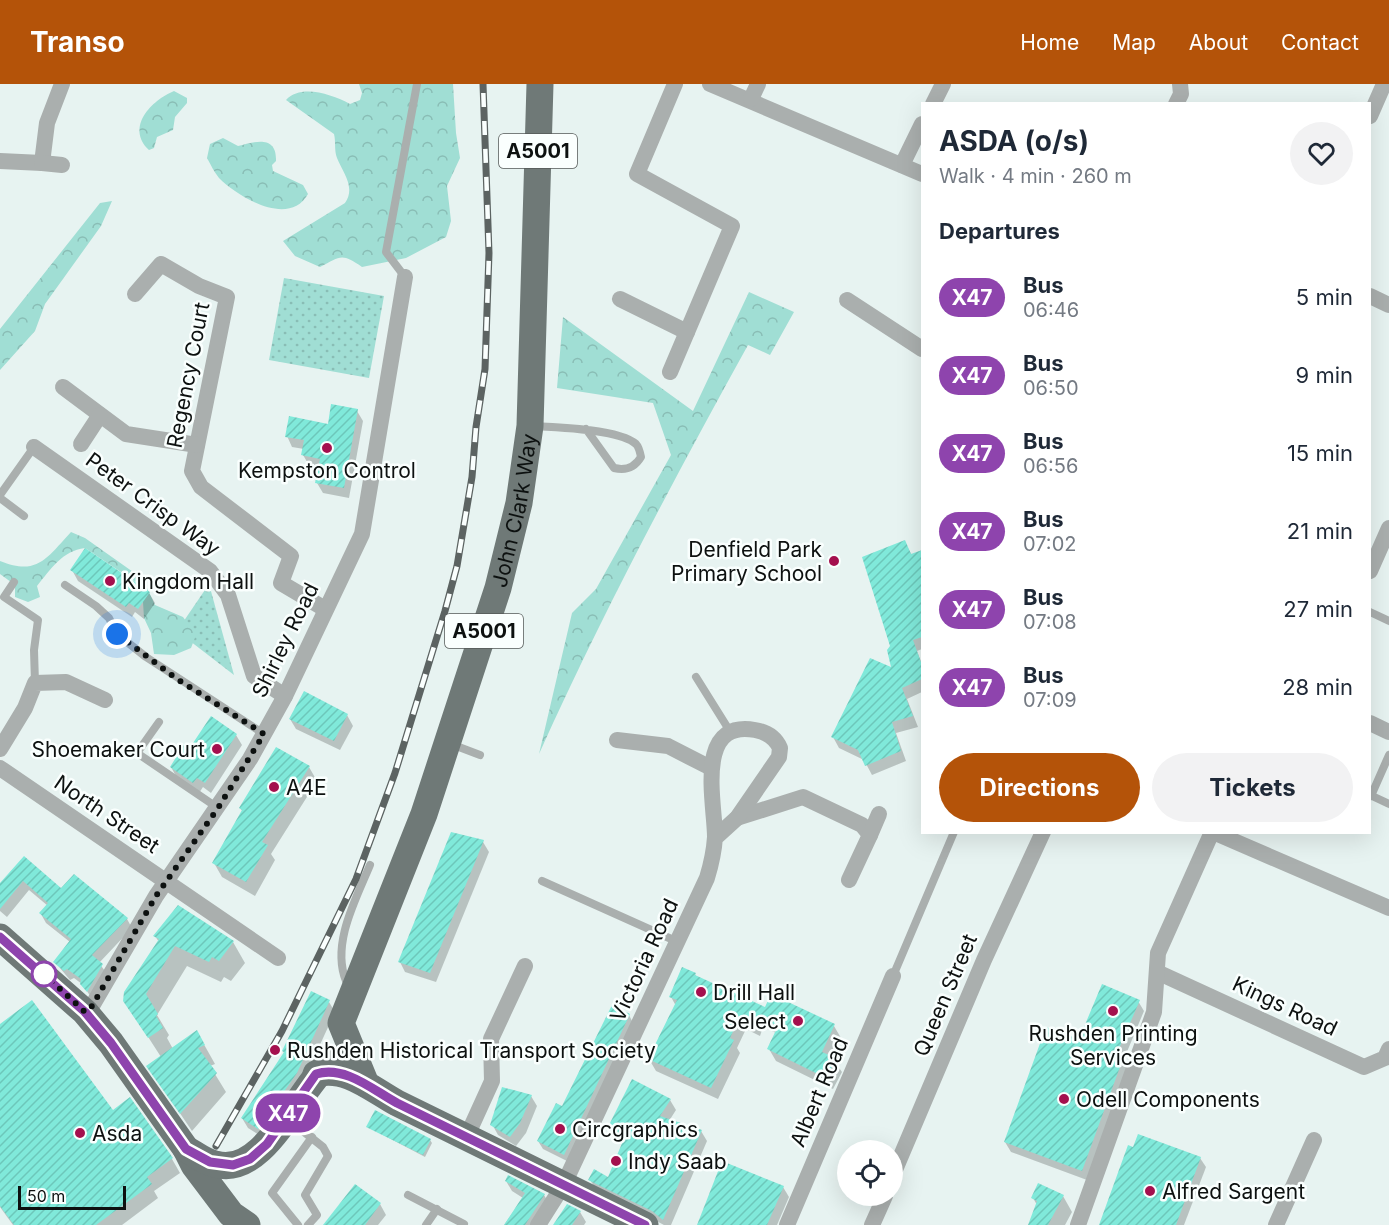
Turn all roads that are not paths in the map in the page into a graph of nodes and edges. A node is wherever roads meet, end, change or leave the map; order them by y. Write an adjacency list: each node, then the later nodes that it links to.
1 (62, 84): 15 (street)
2 (417, 84): 19 (lane)
3 (540, 84): 30 (main road, John Clark Way / A5001)
4 (675, 84): 25 (street)
5 (710, 84): 9 (street)
6 (943, 84): 10 (street)
7 (1180, 84): 11 (street)
8 (1384, 84): 12 (street)
9 (755, 92): 17 (street)
10 (934, 102)
11 (1177, 102)
12 (1371, 114)
13 (921, 126): 17 (street)
14 (0, 161): 15 (street)
15 (42, 163): 16 (street)
16 (62, 165)
17 (902, 165): 18 (street)
18 (921, 174)
19 (405, 277): 41 (street, Shirley Road)
20 (135, 294): 33 (street, Regency Court)
21 (1371, 296): 24 (street)
22 (620, 299): 25 (street)
23 (847, 300): 26 (street)
24 (1389, 305)
25 (687, 332): 27 (street)
26 (921, 349)
27 (670, 372)
28 (63, 387): 29 (street)
29 (100, 415): 32 (street); 33 (street)
30 (530, 426): 31 (lane); 54 (main road, John Clark Way / A5001)
31 (586, 429): 31 (lane)
32 (81, 444)
33 (197, 445): 41 (street, Regency Court)
34 (34, 447): 35 (lane); 46 (street, Peter Crisp Way)
35 (0, 496): 36 (lane)
36 (24, 516)
37 (1389, 528): 38 (street)
38 (1371, 569)
39 (14, 582): 45 (lane)
40 (65, 585): 52 (lane)
41 (325, 609): 46 (street, Shirley Road)
42 (1371, 612): 43 (lane)
43 (1389, 621)
44 (696, 677): 51 (lane)
45 (35, 683): 47 (street); 55 (street)
46 (285, 696): 52 (street, Shirley Road)
47 (105, 700)
48 (159, 722): 63 (lane)
49 (1371, 723): 50 (street)
50 (1389, 732)
51 (731, 733): 59 (street, Victoria Road); 65 (street)
52 (264, 734): 63 (street, Shirley Road)
53 (617, 741): 59 (street)
54 (447, 742): 56 (lane); 83 (main road, John Clark Way / A5001)
55 (0, 749)
56 (480, 755)
57 (1389, 755): 60 (lane)
58 (0, 768): 75 (street, North Street)
59 (711, 768): 71 (street, Victoria Road)
60 (1371, 793)
61 (1371, 795): 62 (lane)
62 (1389, 804)
63 (218, 808): 75 (street, Shirley Road)
64 (879, 814): 70 (street)
65 (737, 818): 70 (street); 71 (street)
66 (953, 834): 82 (lane)
67 (1042, 834): 94 (street, Queen Street)
68 (1211, 834): 81 (street)
69 (1217, 834): 76 (street)
70 (870, 835): 73 (street)
71 (715, 838): 78 (street, Victoria Road)
72 (370, 865): 83 (lane)
73 (849, 880)
74 (542, 881): 78 (lane)
75 (168, 882): 79 (street, North Street); 84 (street, Shirley Road)
76 (1389, 908)
77 (0, 937): 84 (main road)
78 (678, 942): 97 (street, Victoria Road)
79 (278, 958)
80 (525, 966): 90 (street)
81 (1157, 972): 86 (street, Kings Road); 110 (street)
82 (893, 976): 108 (street, Albert Road)
83 (356, 985): 85 (main road, John Clark Way / A5001)
84 (85, 1012): 93 (main road)
85 (341, 1023): 87 (main road, A5001); 88 (main road)
86 (1389, 1049)
87 (316, 1074): 88 (main road); 89 (main road)
88 (366, 1084): 90 (main road)
89 (285, 1117): 91 (lane); 95 (main road)
90 (467, 1136): 97 (main road)
91 (312, 1137): 103 (lane); 104 (lane)
92 (1314, 1140): 111 (street)
93 (186, 1149): 95 (main road); 96 (main road)
94 (903, 1151)
95 (240, 1172): 96 (main road); 101 (main road)
96 (207, 1182): 101 (main road)
97 (564, 1184): 106 (street, Victoria Road); 107 (main road)
98 (408, 1195): 100 (lane)
99 (881, 1206): 109 (street)
100 (437, 1209): 102 (lane); 105 (lane)
101 (246, 1224)
102 (464, 1224)
103 (298, 1225)
104 (309, 1225)
105 (426, 1225)
106 (538, 1225)
107 (645, 1225)
108 (787, 1225)
109 (872, 1225)
110 (1078, 1225)
111 (1276, 1225)

